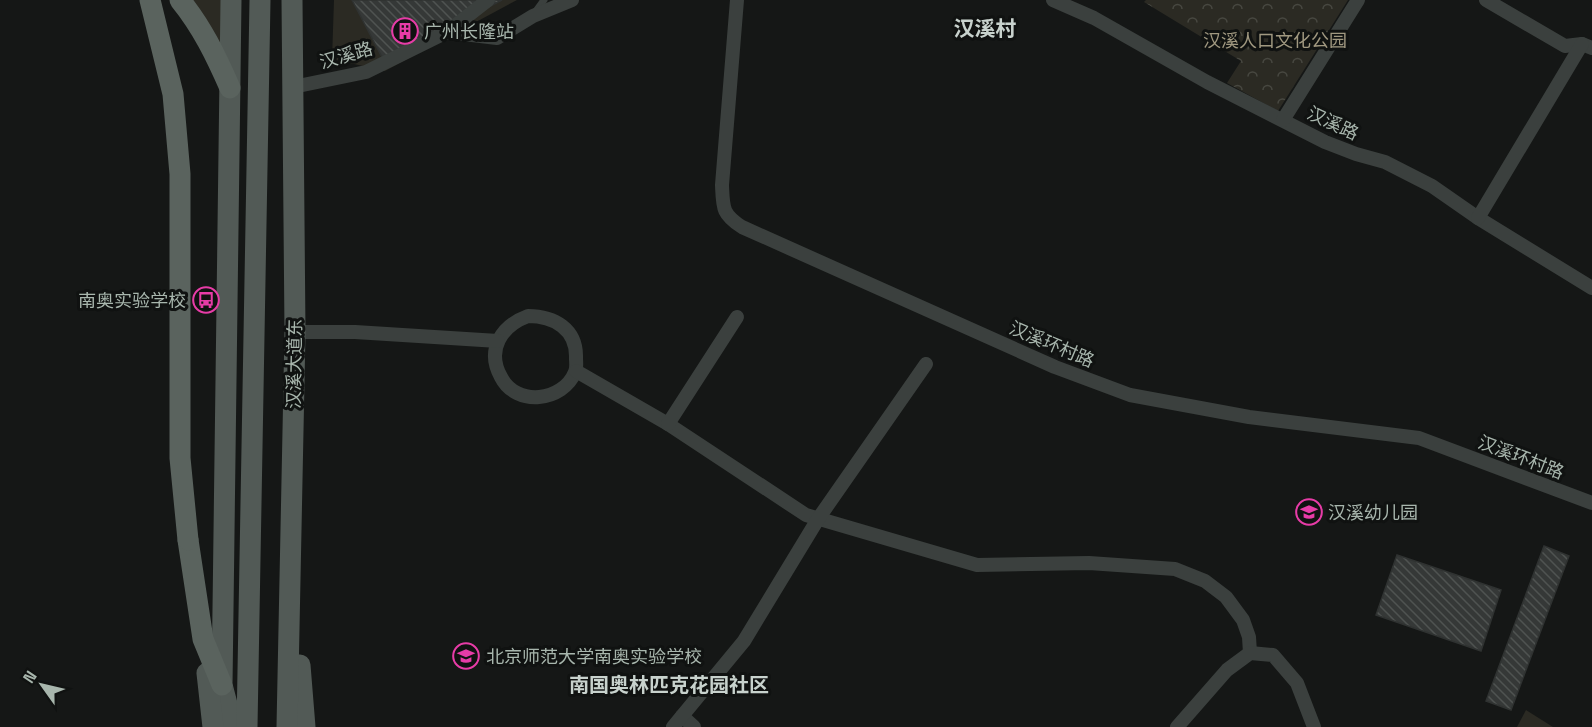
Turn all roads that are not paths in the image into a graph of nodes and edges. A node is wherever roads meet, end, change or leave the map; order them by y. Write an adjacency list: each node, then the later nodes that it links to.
1 (150, 0): 31 (highway, bridge)
2 (180, 0): 18 (highway)
3 (231, 0): 18 (main road)
4 (260, 0): 37 (main road)
5 (292, 0): 17 (main road, 汉溪大道东)
6 (307, 0): 17 (main road)
7 (488, 0): 15 (street, 汉溪路)
8 (544, 0): 14 (lane)
9 (572, 0): 14 (street)
10 (737, 0): 28 (street, 汉溪环村路)
11 (1053, 0): 19 (street, 汉溪路)
12 (1358, 0): 19 (street)
13 (1486, 0): 16 (street)
14 (533, 16): 15 (street)
15 (447, 32): 17 (street, 汉溪路)
16 (1587, 46): 20 (street)
17 (293, 87): 23 (main road, 汉溪大道东)
18 (230, 88): 33 (main road)
19 (1283, 120): 20 (street, 汉溪路)
20 (1478, 218): 21 (street, 汉溪路)
21 (1592, 288)
22 (737, 317): 27 (street)
23 (296, 332): 24 (street); 30 (main road, 汉溪大道东)
24 (498, 342): 26 (street); 26 (street)
25 (926, 364): 29 (street)
26 (576, 371): 27 (street)
27 (668, 424): 29 (street)
28 (1592, 503)
29 (818, 519): 32 (street); 34 (street)
30 (290, 572): 38 (main road, 汉溪大道东); 39 (main road)
31 (203, 639): 33 (highway); 35 (main road)
32 (1250, 653): 41 (street); 42 (street)
33 (222, 685): 36 (main road)
34 (678, 722): 40 (street)
35 (213, 727)
36 (233, 727)
37 (247, 727)
38 (287, 727)
39 (305, 727)
40 (694, 727)
41 (1177, 727)
42 (1314, 727)

